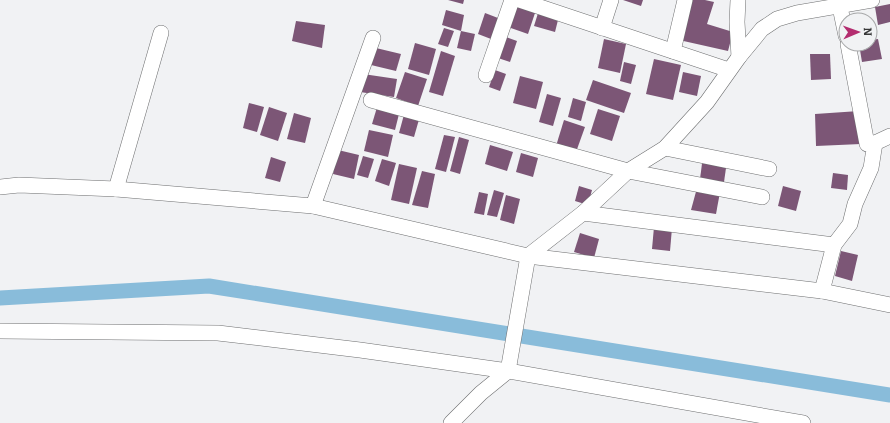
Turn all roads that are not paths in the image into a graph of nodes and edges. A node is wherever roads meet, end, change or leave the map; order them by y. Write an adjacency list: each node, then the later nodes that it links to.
1 (512, 0): 16 (street)
2 (519, 0): 9 (street)
3 (610, 0): 9 (street)
4 (685, 0): 12 (street)
5 (738, 0): 14 (street)
6 (872, 0): 7 (street)
7 (840, 7): 8 (street); 14 (street)
8 (841, 12)
9 (602, 28): 12 (street)
10 (161, 33): 24 (street)
11 (373, 38): 26 (street)
12 (673, 51): 15 (street)
13 (850, 52): 19 (street)
14 (739, 57): 15 (street)
15 (729, 70): 20 (street)
16 (486, 75)
17 (371, 100): 22 (street)
18 (890, 136): 19 (street)
19 (875, 143): 28 (street)
20 (665, 148): 21 (street); 22 (street)
21 (769, 169)
22 (628, 171): 25 (street); 27 (street)
23 (0, 187): 24 (street)
24 (116, 189): 26 (street)
25 (762, 197)
26 (313, 206): 29 (street)
27 (583, 213): 28 (street); 29 (street)
28 (834, 245): 30 (street)
29 (528, 256): 30 (street); 33 (street)
30 (822, 291): 31 (street)
31 (890, 305)
32 (0, 331): 33 (street)
33 (508, 371): 34 (street); 35 (street)
34 (451, 423)
35 (803, 423)

